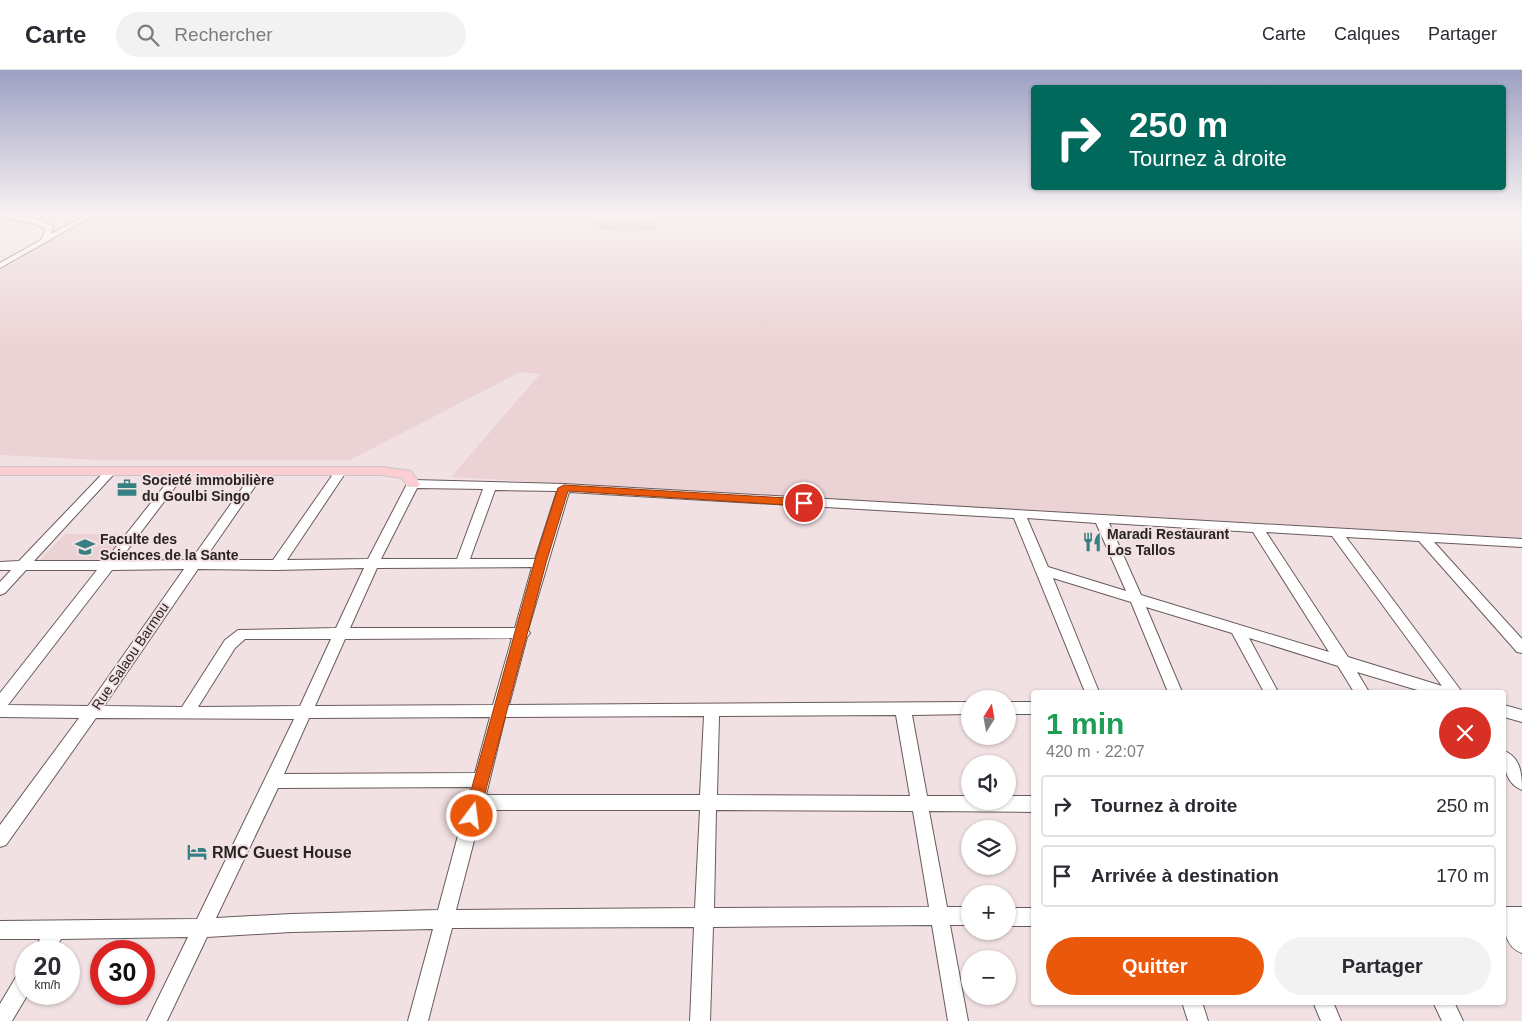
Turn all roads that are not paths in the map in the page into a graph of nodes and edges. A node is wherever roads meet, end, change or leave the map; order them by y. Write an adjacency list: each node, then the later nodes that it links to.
1 (0, 471): 2 (main road)
2 (110, 472): 3 (main road); 19 (street)
3 (181, 472): 4 (main road); 20 (street)
4 (258, 472): 5 (main road); 21 (street, Rue Salaou Barmou)
5 (340, 472): 6 (main road); 22 (street)
6 (413, 484): 7 (street); 17 (street)
7 (490, 487): 8 (street); 16 (street)
8 (564, 488): 9 (street); 15 (street)
9 (1019, 515): 10 (street); 23 (street)
10 (1101, 520): 11 (street); 25 (street)
11 (1257, 528): 12 (street); 30 (street)
12 (1336, 533): 13 (street); 36 (street)
13 (1423, 538): 14 (street); 29 (street)
14 (1522, 543)
15 (540, 563): 16 (street); 27 (street)
16 (462, 564): 17 (street)
17 (372, 565): 22 (street); 28 (street)
18 (0, 566): 19 (street)
19 (22, 566): 20 (street); 24 (street)
20 (109, 566): 21 (street); 37 (street)
21 (192, 566): 22 (street); 46 (street, Rue Salaou Barmou)
22 (276, 566)
23 (1043, 570): 25 (street); 31 (street)
24 (0, 590)
25 (1136, 598): 26 (street); 32 (street)
26 (1237, 629): 30 (street); 33 (street)
27 (523, 632): 28 (street); 44 (street)
28 (341, 633): 47 (street); 48 (street)
29 (1522, 648)
30 (1342, 662): 34 (street); 35 (street)
31 (1091, 690)
32 (1174, 690)
33 (1270, 690)
34 (1361, 690)
35 (1435, 690)
36 (1454, 690)
37 (0, 704)
38 (961, 708): 41 (street)
39 (1016, 708): 40 (street)
40 (1031, 708)
41 (903, 709): 42 (street); 56 (street)
42 (712, 710): 44 (street); 55 (street)
43 (0, 711): 46 (street)
44 (499, 712): 47 (street); 51 (street)
45 (1506, 712): 49 (street)
46 (91, 713): 48 (street); 58 (street, Rue Salaou Barmou)
47 (303, 713): 48 (street); 52 (street)
48 (186, 714)
49 (1522, 716)
50 (1506, 761): 53 (street)
51 (481, 780): 52 (street); 54 (street)
52 (273, 781): 68 (street)
53 (1522, 783)
54 (476, 802): 55 (street); 66 (street)
55 (708, 803): 56 (street); 65 (street)
56 (919, 804): 57 (street); 59 (street)
57 (1031, 804)
58 (0, 839)
59 (938, 915): 60 (street); 65 (street); 81 (street)
60 (961, 916)
61 (1016, 916): 64 (street)
62 (1506, 916): 63 (street)
63 (1522, 916)
64 (1031, 917)
65 (704, 918): 66 (street); 80 (street)
66 (444, 919): 68 (street); 79 (street)
67 (1506, 919): 72 (street)
68 (202, 928): 70 (street); 78 (street)
69 (0, 930): 70 (street)
70 (56, 930): 71 (street)
71 (50, 940)
72 (1522, 944)
73 (15, 997): 77 (street)
74 (1193, 1005): 82 (street)
75 (1324, 1005): 83 (street)
76 (1445, 1005): 84 (street)
77 (1, 1021)
78 (157, 1021)
79 (418, 1021)
80 (700, 1021)
81 (958, 1021)
82 (1198, 1021)
83 (1331, 1021)
84 (1453, 1021)

